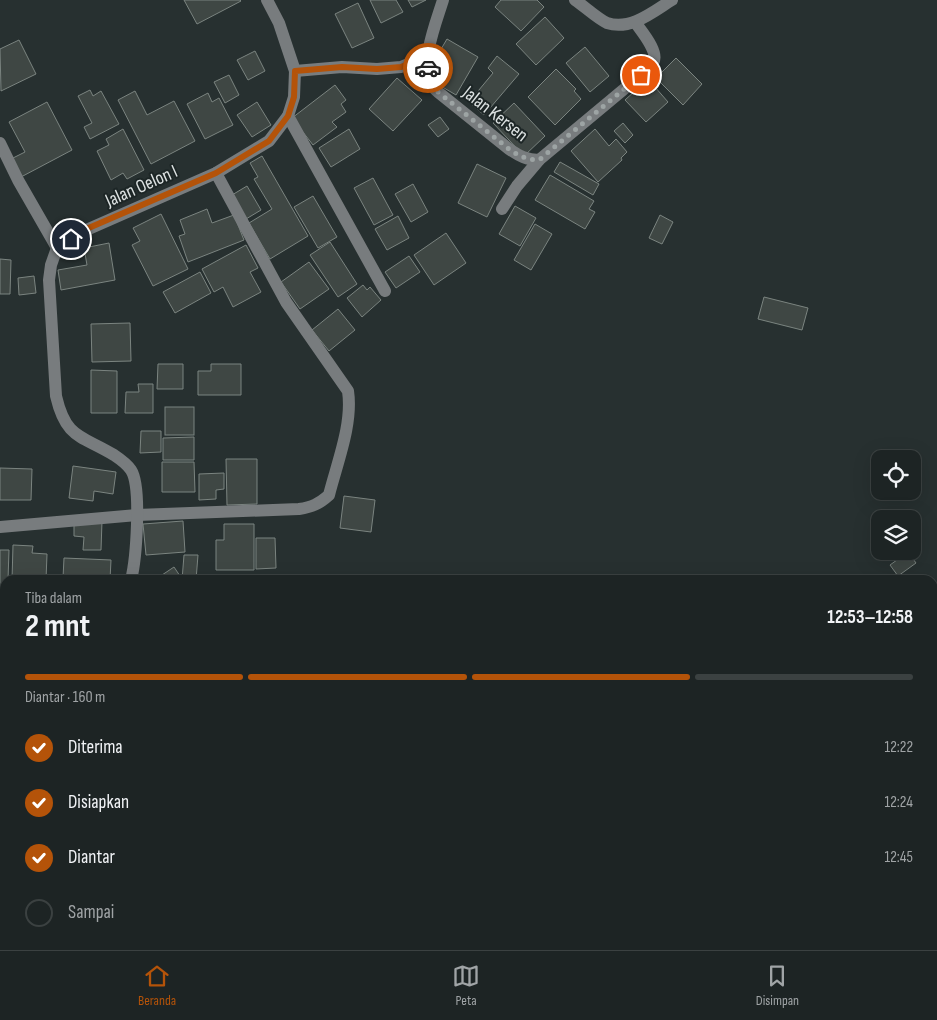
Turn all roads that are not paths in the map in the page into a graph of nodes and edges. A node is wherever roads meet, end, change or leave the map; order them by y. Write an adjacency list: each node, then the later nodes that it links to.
1 (267, 0): 7 (street, Jalan Oelon I)
2 (443, 0): 6 (street, Jalan Kersen)
3 (575, 0): 5 (street)
4 (672, 0): 5 (street)
5 (635, 22): 10 (street, Jalan Kersen)
6 (427, 56): 7 (street); 10 (street, Jalan Kersen)
7 (295, 71): 8 (street, Jalan Oelon I)
8 (288, 116): 11 (street, Jalan Oelon I); 14 (street)
9 (0, 143): 13 (street)
10 (539, 160): 12 (street, Jalan Kersen)
11 (216, 173): 13 (street, Jalan Oelon I); 15 (street)
12 (502, 209)
13 (57, 248): 15 (street)
14 (385, 291)
15 (137, 515): 16 (street); 17 (street)
16 (0, 527)
17 (132, 575)

